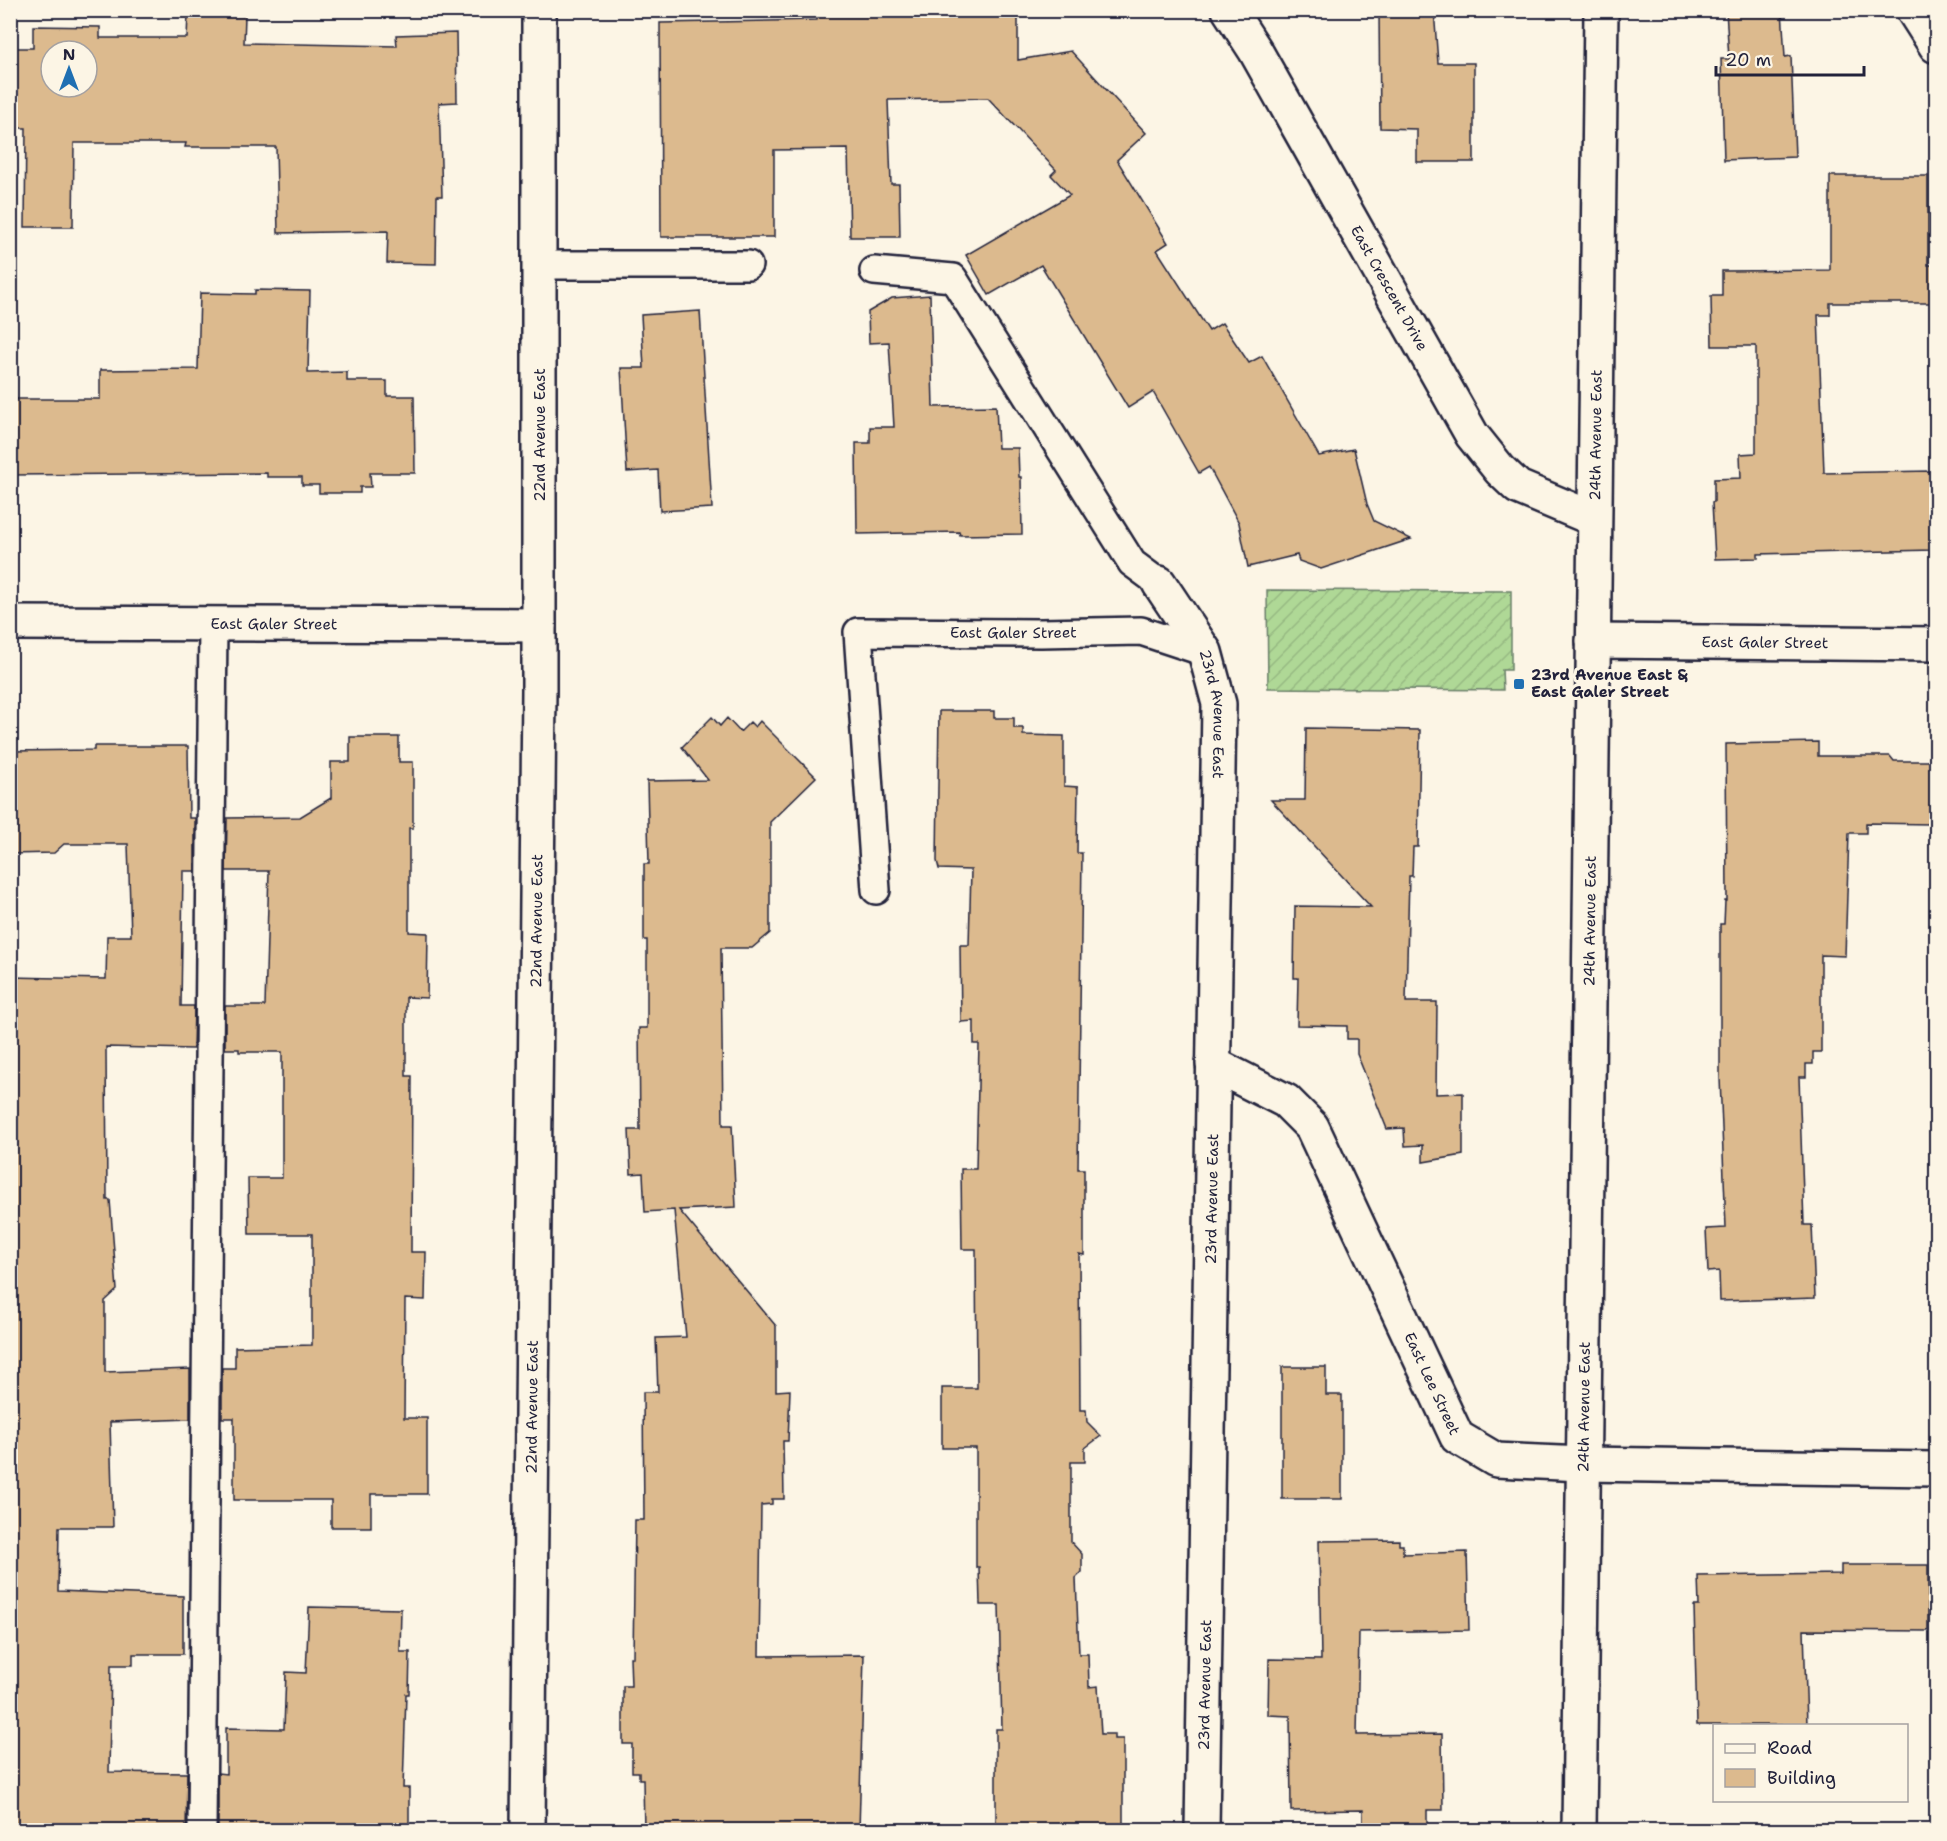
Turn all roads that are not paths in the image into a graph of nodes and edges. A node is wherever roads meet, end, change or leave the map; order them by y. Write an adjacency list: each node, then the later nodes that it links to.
1 (539, 10): 6 (street, 22nd Avenue East)
2 (1229, 10): 9 (street, East Crescent Drive)
3 (1601, 10): 9 (street, 24th Avenue East)
4 (1913, 10): 5 (street)
5 (1936, 46)
6 (540, 265): 7 (lane); 13 (street, 22nd Avenue East)
7 (748, 265)
8 (874, 271): 10 (lane)
9 (1594, 519): 14 (street, 24th Avenue East)
10 (1159, 583): 16 (street, 23rd Avenue East)
11 (10, 623): 12 (street, East Galer Street)
12 (213, 624): 13 (street, East Galer Street); 21 (lane)
13 (539, 625): 22 (street, 22nd Avenue East)
14 (1593, 640): 15 (street, East Galer Street); 19 (street, 24th Avenue East)
15 (1936, 644)
16 (1204, 652): 17 (lane, East Galer Street); 18 (street, 23rd Avenue East)
17 (876, 890)
18 (1214, 1064): 19 (street, East Lee Street); 23 (street, 23rd Avenue East)
19 (1583, 1464): 20 (street, East Lee Street); 24 (street, 24th Avenue East)
20 (1936, 1468)
21 (202, 1830)
22 (528, 1830)
23 (1202, 1830)
24 (1579, 1830)

